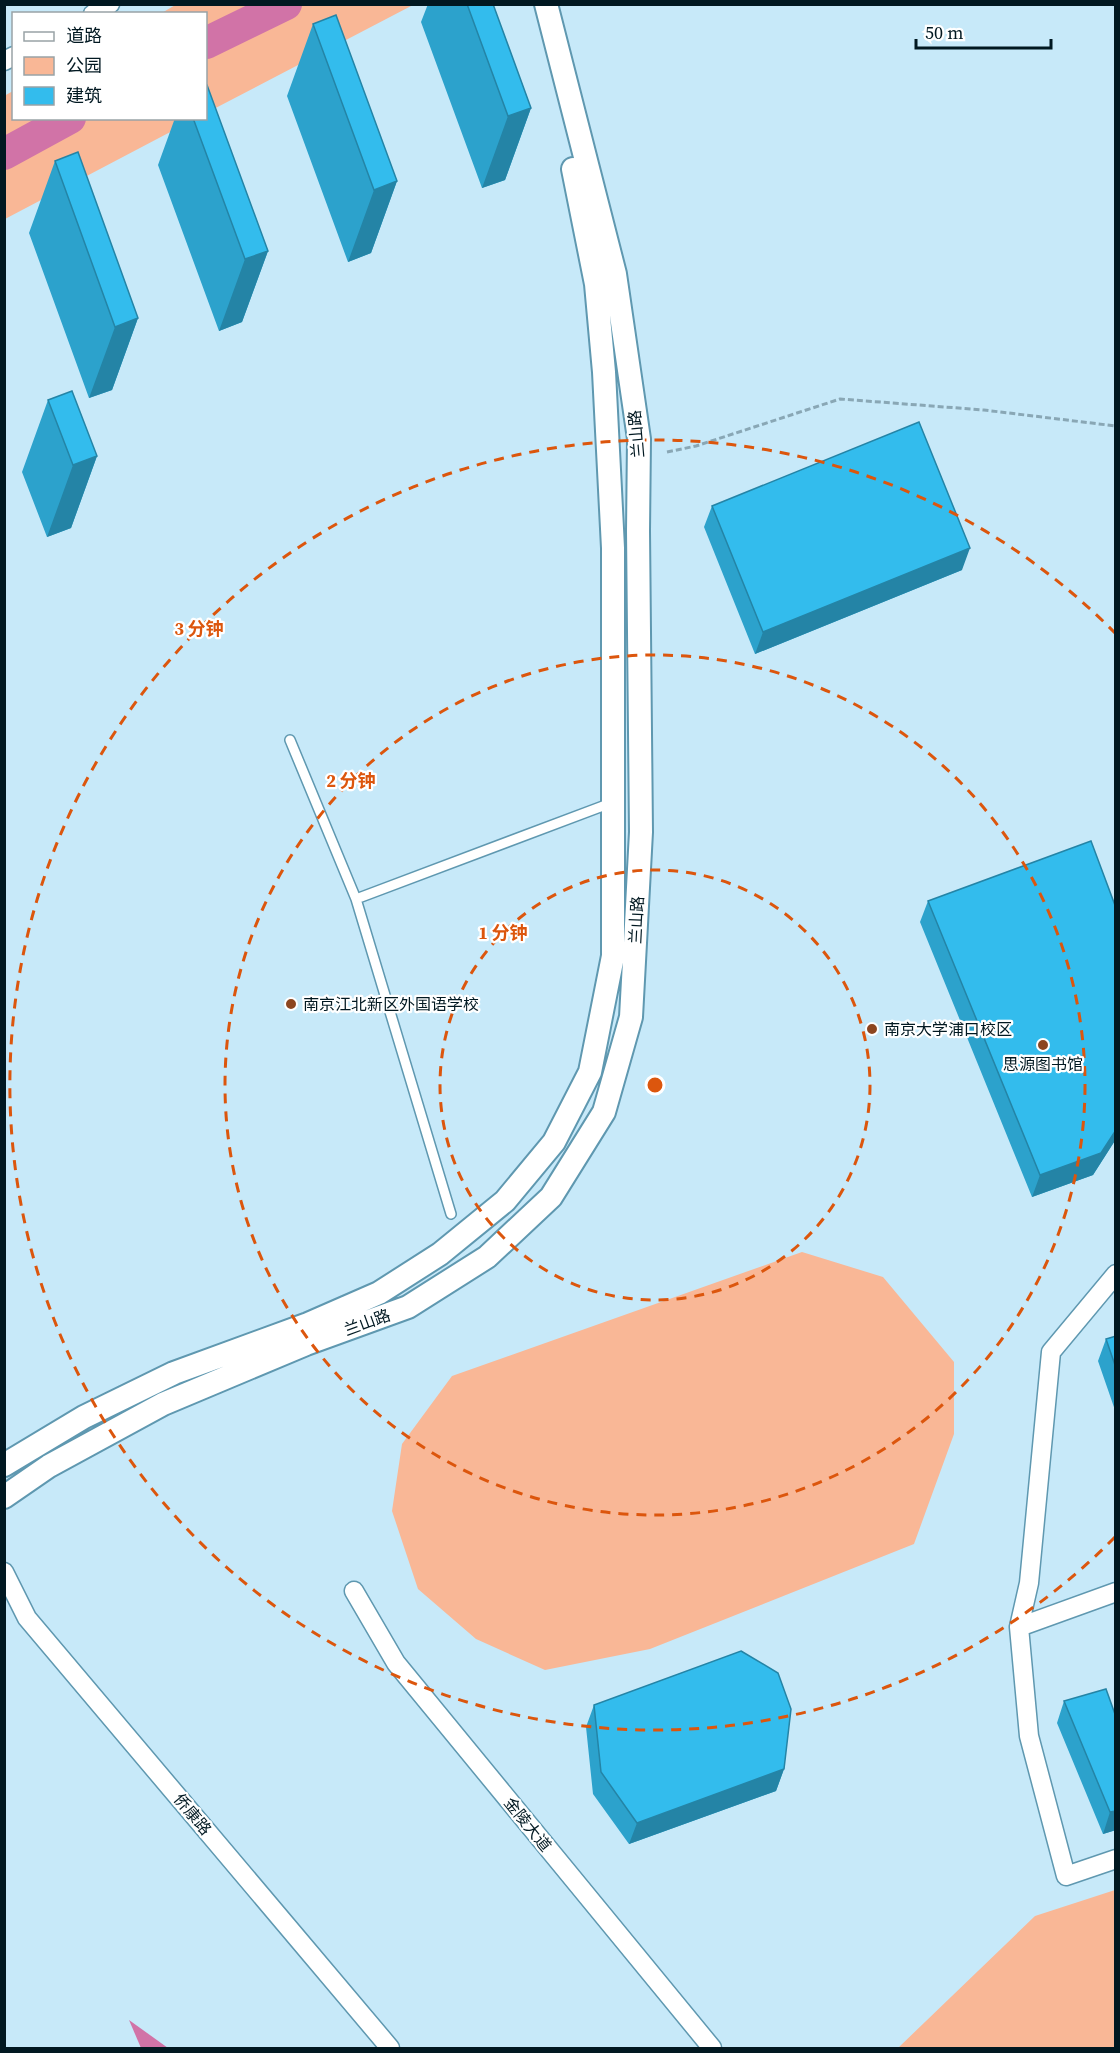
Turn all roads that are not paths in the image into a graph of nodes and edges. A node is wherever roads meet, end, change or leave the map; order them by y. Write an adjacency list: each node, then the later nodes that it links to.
1 (110, 4): 4 (street)
2 (531, 4): 6 (street, 兰山路)
3 (546, 4): 11 (street, 兰山路)
4 (96, 12)
5 (290, 740): 7 (lane)
6 (613, 802): 7 (lane); 10 (street, 兰山路)
7 (356, 899): 8 (lane)
8 (451, 1214)
9 (1116, 1274): 15 (street)
10 (4, 1465)
11 (4, 1497)
12 (4, 1572): 17 (street, 侨康路)
13 (354, 1591): 18 (street, 金陵大道)
14 (1116, 1592): 15 (street)
15 (1019, 1627): 16 (street)
16 (1116, 1859)
17 (390, 2049)
18 (712, 2049)

